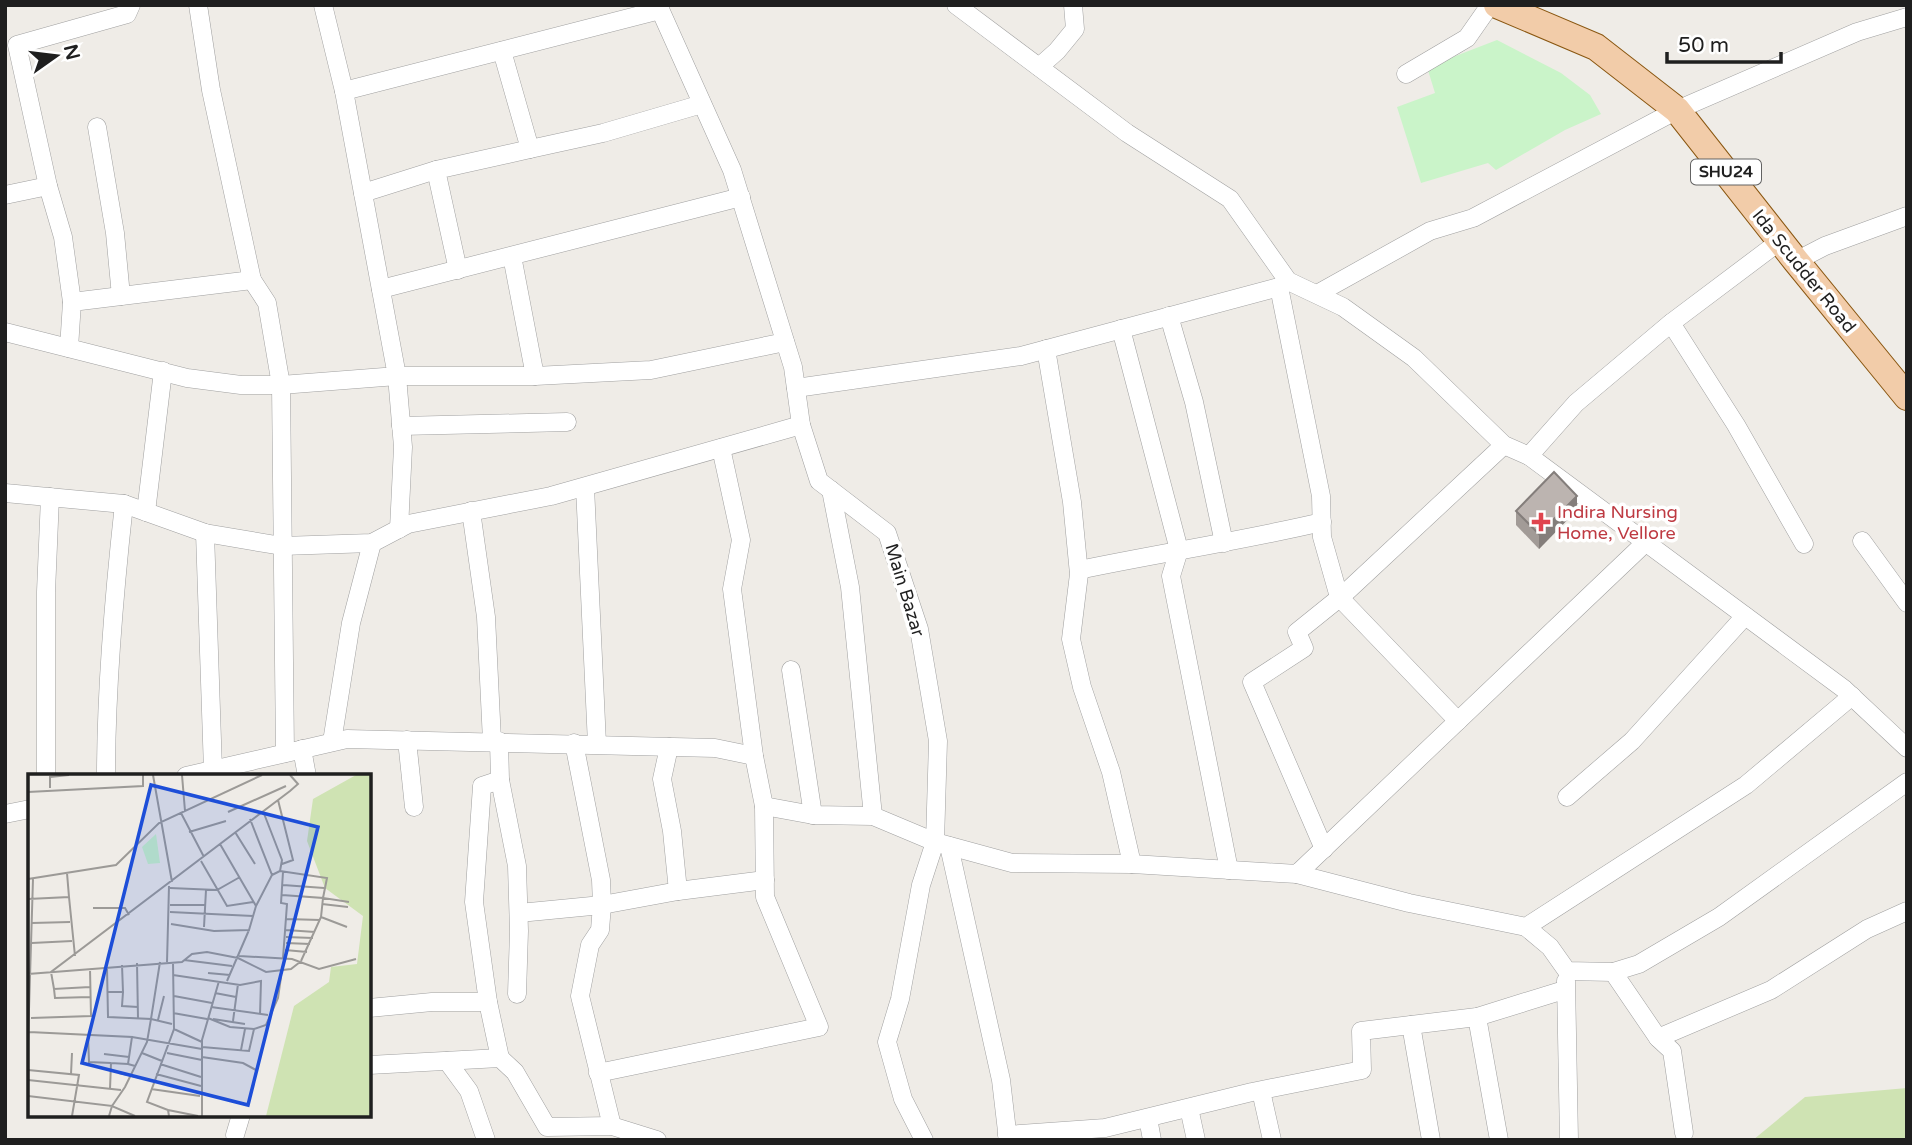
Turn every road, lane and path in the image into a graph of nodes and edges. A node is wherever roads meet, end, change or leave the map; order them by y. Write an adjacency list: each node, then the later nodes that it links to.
1 (131, 5): 19 (street)
2 (198, 5): 27 (street)
3 (323, 5): 13 (street)
4 (956, 5): 11 (street)
5 (1073, 5): 11 (street)
6 (1490, 5): 12 (street)
7 (1497, 5): 15 (main road, Ida Scudder Road / SHU24)
8 (659, 8): 10 (street); 14 (street, Main Bazar)
9 (1907, 18): 15 (street)
10 (502, 51): 13 (street); 17 (street)
11 (1039, 67): 28 (street)
12 (1406, 74)
13 (344, 91): 20 (street)
14 (702, 104): 17 (street); 22 (street, Main Bazar)
15 (1677, 110): 24 (main road, Ida Scudder Road / SHU24); 30 (street)
16 (97, 127): 31 (street)
17 (530, 149): 18 (street)
18 (436, 170): 20 (street); 26 (street)
19 (48, 186): 21 (street); 32 (street)
20 (363, 193): 29 (street)
21 (5, 195)
22 (741, 197): 25 (street); 37 (street, Main Bazar)
23 (1907, 216): 24 (street)
24 (1788, 251): 34 (street); 45 (main road, Ida Scudder Road / SHU24)
25 (512, 256): 26 (street); 42 (street)
26 (458, 270): 29 (street)
27 (252, 280): 31 (street); 43 (street)
28 (1284, 284): 30 (street); 33 (street); 59 (street)
29 (381, 289): 41 (street)
30 (1317, 294): 49 (street)
31 (121, 296): 32 (street)
32 (72, 302): 38 (street)
33 (1169, 316): 35 (street); 64 (street)
34 (1671, 323): 51 (street); 66 (street)
35 (1121, 329): 39 (street); 68 (street)
36 (5, 332): 38 (street)
37 (785, 341): 42 (street); 44 (street, Main Bazar)
38 (69, 348): 40 (street)
39 (1046, 349): 44 (street); 69 (street)
40 (163, 372): 43 (street); 57 (street)
41 (397, 376): 42 (street); 43 (street); 48 (street)
42 (535, 376)
43 (281, 385): 67 (street)
44 (796, 388): 47 (street, Main Bazar)
45 (1907, 397)
46 (567, 422): 48 (street)
47 (802, 425): 50 (street); 53 (street, Main Bazar)
48 (401, 426): 60 (street)
49 (1504, 445): 51 (street); 70 (street)
50 (721, 448): 52 (street); 84 (street)
51 (1529, 456): 65 (street)
52 (584, 487): 58 (street); 80 (street)
53 (831, 490): 99 (street); 100 (street, Main Bazar)
54 (5, 493): 55 (street)
55 (51, 497): 56 (street); 87 (street)
56 (124, 504): 57 (street); 88 (street)
57 (146, 512): 61 (street)
58 (471, 512): 60 (street); 77 (street)
59 (1322, 522): 64 (street); 70 (street)
60 (399, 528): 63 (street)
61 (205, 533): 67 (street); 85 (street)
62 (1862, 541): 71 (street)
63 (372, 543): 67 (street); 78 (street)
64 (1224, 543): 68 (street)
65 (1645, 543): 72 (street); 75 (street)
66 (1804, 544)
67 (282, 547): 83 (street)
68 (1179, 550): 69 (street); 103 (street)
69 (1079, 570): 102 (street)
70 (1339, 597): 75 (street); 101 (street)
71 (1907, 603)
72 (1745, 617): 74 (street); 93 (street)
73 (791, 670): 98 (street)
74 (1852, 696): 82 (street); 110 (street)
75 (1458, 721): 101 (street)
76 (407, 740): 77 (street); 78 (street); 95 (street)
77 (495, 741): 79 (street); 91 (street)
78 (332, 742): 83 (street)
79 (574, 743): 80 (street); 107 (street)
80 (597, 744): 81 (street)
81 (669, 747): 84 (street); 106 (street)
82 (1907, 748)
83 (294, 751): 86 (street); 90 (street)
84 (754, 756): 94 (street)
85 (214, 770): 86 (street); 89 (street)
86 (238, 770)
87 (46, 774)
88 (106, 774)
89 (195, 774)
90 (306, 774)
91 (500, 780): 109 (street); 115 (street)
92 (1907, 782): 112 (street)
93 (1567, 797)
94 (764, 806): 98 (street); 105 (street)
95 (414, 807)
96 (28, 809): 97 (street)
97 (5, 814)
98 (813, 815): 99 (street)
99 (873, 816): 100 (street)
100 (942, 844): 102 (street); 133 (street); 136 (street, Main Bazar)
101 (1324, 849): 104 (street)
102 (1132, 864): 103 (street)
103 (1229, 870): 104 (street)
104 (1297, 874): 110 (street)
105 (765, 880): 106 (street); 123 (street)
106 (678, 891): 107 (street)
107 (602, 905): 109 (street); 123 (street)
108 (1907, 911): 119 (street)
109 (519, 913): 114 (street)
110 (1526, 927): 111 (street)
111 (1567, 971): 112 (street); 113 (street)
112 (1613, 972): 119 (street)
113 (1564, 990): 117 (street); 142 (street)
114 (517, 994)
115 (488, 1002): 116 (street); 120 (street)
116 (371, 1009)
117 (1477, 1017): 118 (street); 141 (street)
118 (1411, 1025): 124 (street); 140 (street)
119 (1658, 1038): 130 (street)
120 (500, 1058): 121 (street); 128 (street)
121 (447, 1061): 122 (street); 134 (street)
122 (371, 1065)
123 (598, 1073): 128 (street)
124 (1261, 1091): 125 (street); 139 (street)
125 (1189, 1108): 127 (street); 138 (street)
126 (240, 1117): 131 (street)
127 (1148, 1118): 129 (street); 137 (street)
128 (612, 1126): 135 (street)
129 (1113, 1133): 132 (street)
130 (1684, 1133)
131 (235, 1135)
132 (1062, 1135): 133 (street)
133 (1008, 1137)
134 (486, 1140)
135 (657, 1140)
136 (924, 1140)
137 (1152, 1140)
138 (1196, 1140)
139 (1272, 1140)
140 (1431, 1140)
141 (1499, 1140)
142 (1569, 1140)

